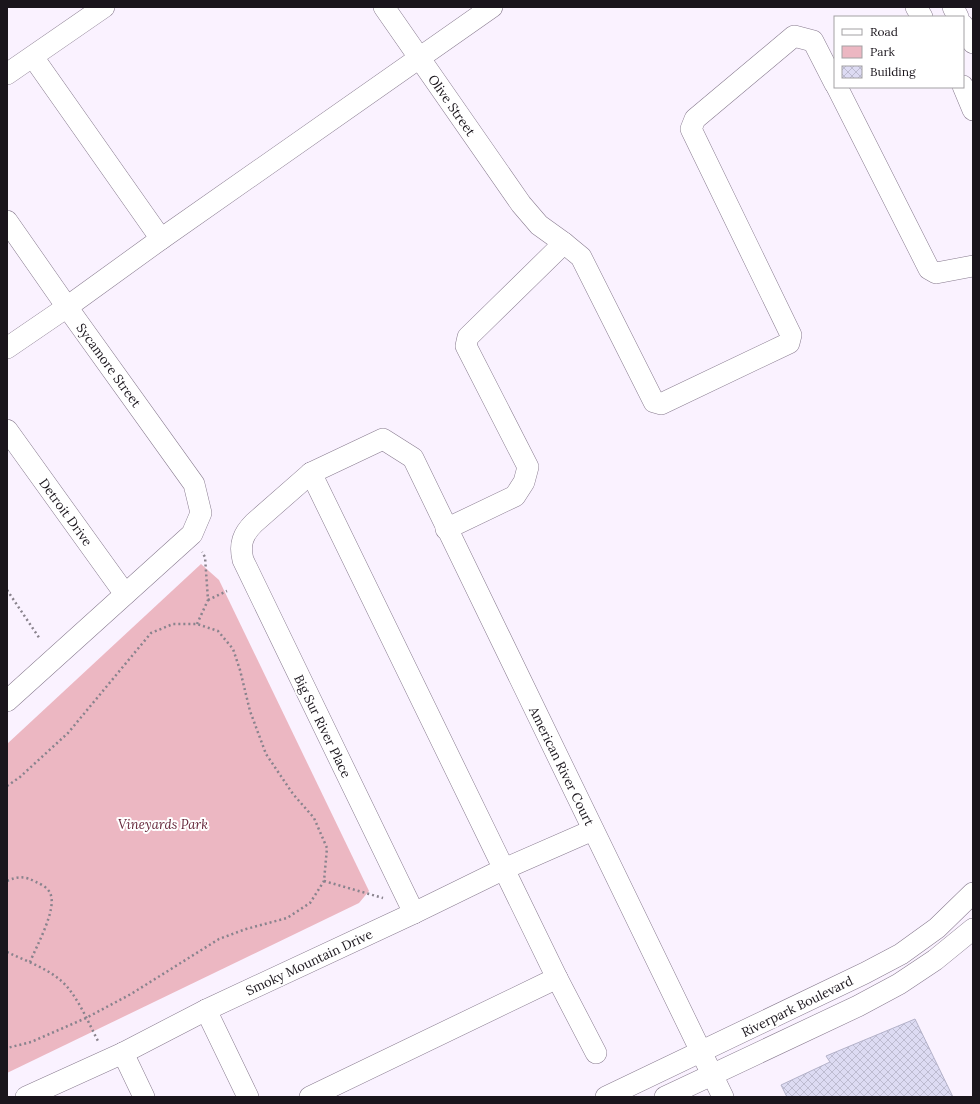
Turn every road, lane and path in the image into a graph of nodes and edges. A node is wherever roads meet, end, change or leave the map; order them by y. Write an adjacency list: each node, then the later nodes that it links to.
1 (104, 7): 10 (street)
2 (384, 7): 11 (street, Olive Street)
3 (492, 7): 11 (street)
4 (916, 7): 6 (street)
5 (952, 7): 7 (street)
6 (921, 16)
7 (957, 16)
8 (964, 28): 9 (street)
9 (973, 43)
10 (33, 57): 12 (street); 18 (street)
11 (419, 58): 18 (street); 19 (street, Olive Street)
12 (7, 74)
13 (834, 82): 19 (street, Olive Street)
14 (838, 88): 20 (street)
15 (964, 88): 16 (street)
16 (973, 110)
17 (7, 221): 21 (street, Sycamore Street)
18 (161, 239): 21 (street)
19 (564, 243): 25 (street)
20 (973, 266)
21 (67, 307): 22 (street); 26 (street, Sycamore Street)
22 (7, 348)
23 (7, 430): 29 (street, Detroit Drive)
24 (311, 473): 25 (street, American River Court); 36 (street); 41 (street, Big Sur River Place)
25 (446, 528): 35 (street, American River Court)
26 (192, 534): 29 (street); 30 (path)
27 (7, 590): 32 (path)
28 (227, 591): 30 (path)
29 (125, 594): 33 (street)
30 (208, 600): 31 (path)
31 (197, 624): 34 (path); 38 (path)
32 (40, 639)
33 (7, 700)
34 (7, 786)
35 (592, 830): 36 (street, Smoky Mountain Drive); 49 (street, American River Court)
36 (504, 869): 41 (street, Smoky Mountain Drive); 45 (street)
37 (7, 881): 44 (path)
38 (324, 881): 40 (path); 47 (path)
39 (973, 893): 49 (street, Riverpark Boulevard)
40 (389, 899)
41 (414, 914): 46 (street, Smoky Mountain Drive)
42 (973, 929): 52 (street, Riverpark Boulevard)
43 (7, 952): 44 (path)
44 (30, 962): 47 (path)
45 (557, 978): 50 (street); 56 (street)
46 (206, 1010): 51 (street, Smoky Mountain Drive); 55 (street)
47 (86, 1018): 48 (path); 51 (path)
48 (7, 1048)
49 (701, 1052): 52 (street, American River Court); 57 (street, Riverpark Boulevard)
50 (596, 1053)
51 (115, 1056): 53 (street, Smoky Mountain Drive); 54 (street)
52 (712, 1074): 58 (street, Riverpark Boulevard); 59 (street, American River Court)
53 (34, 1095)
54 (144, 1097)
55 (248, 1097)
56 (310, 1097)
57 (606, 1097)
58 (665, 1097)
59 (723, 1097)

